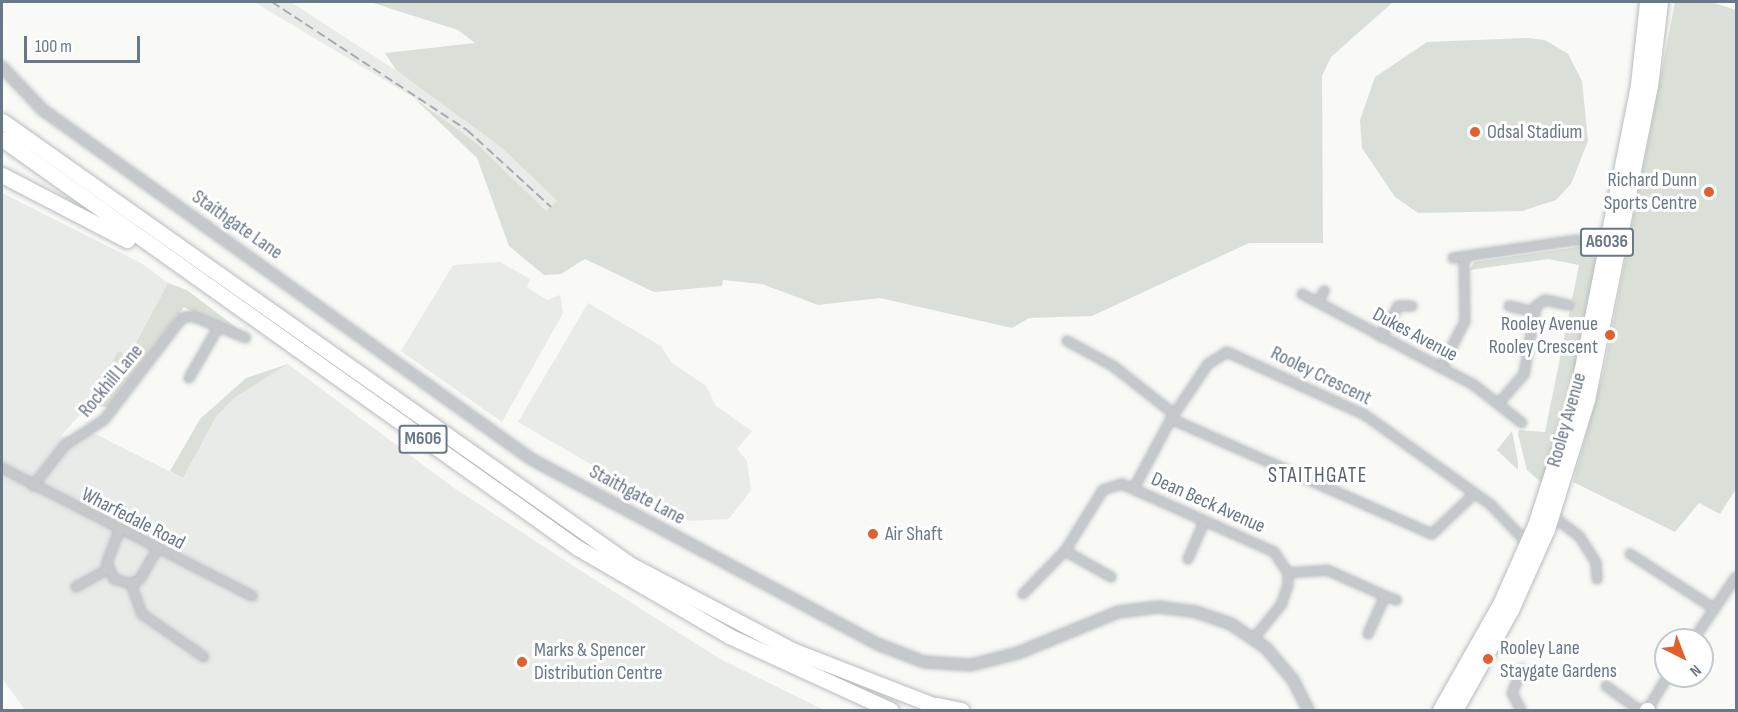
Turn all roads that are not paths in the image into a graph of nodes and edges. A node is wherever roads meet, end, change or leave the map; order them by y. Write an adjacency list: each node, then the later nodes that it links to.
1 (1647, 2): 7 (highway, Rooley Avenue / A6036)
2 (1660, 2): 31 (highway, Rooley Avenue / A6036)
3 (2, 67): 53 (street, Staithgate Lane)
4 (2, 121): 59 (highway, M606)
5 (2, 139): 10 (highway, M606)
6 (2, 175): 10 (highway, M606)
7 (1606, 248): 8 (street); 34 (highway, Rooley Avenue / A6036)
8 (1464, 257): 9 (street); 22 (street)
9 (1453, 258)
10 (195, 277): 58 (highway, M606)
11 (1324, 291): 13 (street)
12 (1302, 294): 13 (street, Dukes Avenue)
13 (1318, 302): 19 (street, Dukes Avenue)
14 (1412, 306): 19 (street)
15 (1509, 306): 17 (street)
16 (1568, 306): 17 (street)
17 (1535, 312): 24 (street)
18 (218, 328): 20 (street, Rockhill Lane); 23 (street); 28 (street, Rockhill Lane)
19 (1382, 337): 22 (street, Dukes Avenue)
20 (246, 338)
21 (1067, 340): 25 (street)
22 (1441, 368): 24 (street, Dukes Avenue)
23 (189, 378)
24 (1498, 404): 26 (street, Dukes Avenue)
25 (1172, 417): 29 (street, Rooley Crescent); 30 (street); 30 (street, Rooley Crescent)
26 (1522, 423)
27 (2, 468): 28 (street, Wharfedale Road)
28 (33, 486): 33 (street, Wharfedale Road)
29 (1134, 488): 32 (street, Dean Beck Avenue); 36 (street)
30 (1475, 493): 34 (street, Rooley Crescent)
31 (1551, 515): 43 (street); 67 (highway, Rooley Avenue / A6036)
32 (1204, 522): 38 (street); 40 (street, Dean Beck Avenue)
33 (119, 531): 35 (street, Wharfedale Road); 39 (street)
34 (1527, 543): 66 (highway, Rooley Avenue / A6036)
35 (157, 550): 44 (street); 47 (street, Wharfedale Road)
36 (1065, 551): 41 (street); 46 (street)
37 (1629, 554): 50 (street)
38 (1188, 559)
39 (107, 570): 44 (street); 45 (street)
40 (1288, 573): 48 (street); 53 (street)
41 (1111, 577)
42 (1737, 577): 50 (street)
43 (1597, 579)
44 (131, 584): 54 (street)
45 (76, 587)
46 (1023, 594)
47 (252, 596)
48 (1385, 596): 49 (street); 52 (street)
49 (1396, 600)
50 (1715, 609): 51 (street)
51 (1702, 628)
52 (1368, 634)
53 (1254, 638): 65 (street, Staithgate Lane)
54 (204, 657)
55 (1522, 669): 68 (street)
56 (1606, 686): 60 (street)
57 (1660, 688): 60 (street)
58 (868, 701): 61 (highway, M606); 62 (highway, M606)
59 (931, 704): 63 (highway, M606); 64 (highway, M606)
60 (1644, 710)
61 (891, 711)
62 (898, 711)
63 (946, 711)
64 (961, 711)
65 (1308, 711)
66 (1440, 711)
67 (1455, 711)
68 (1521, 711)

